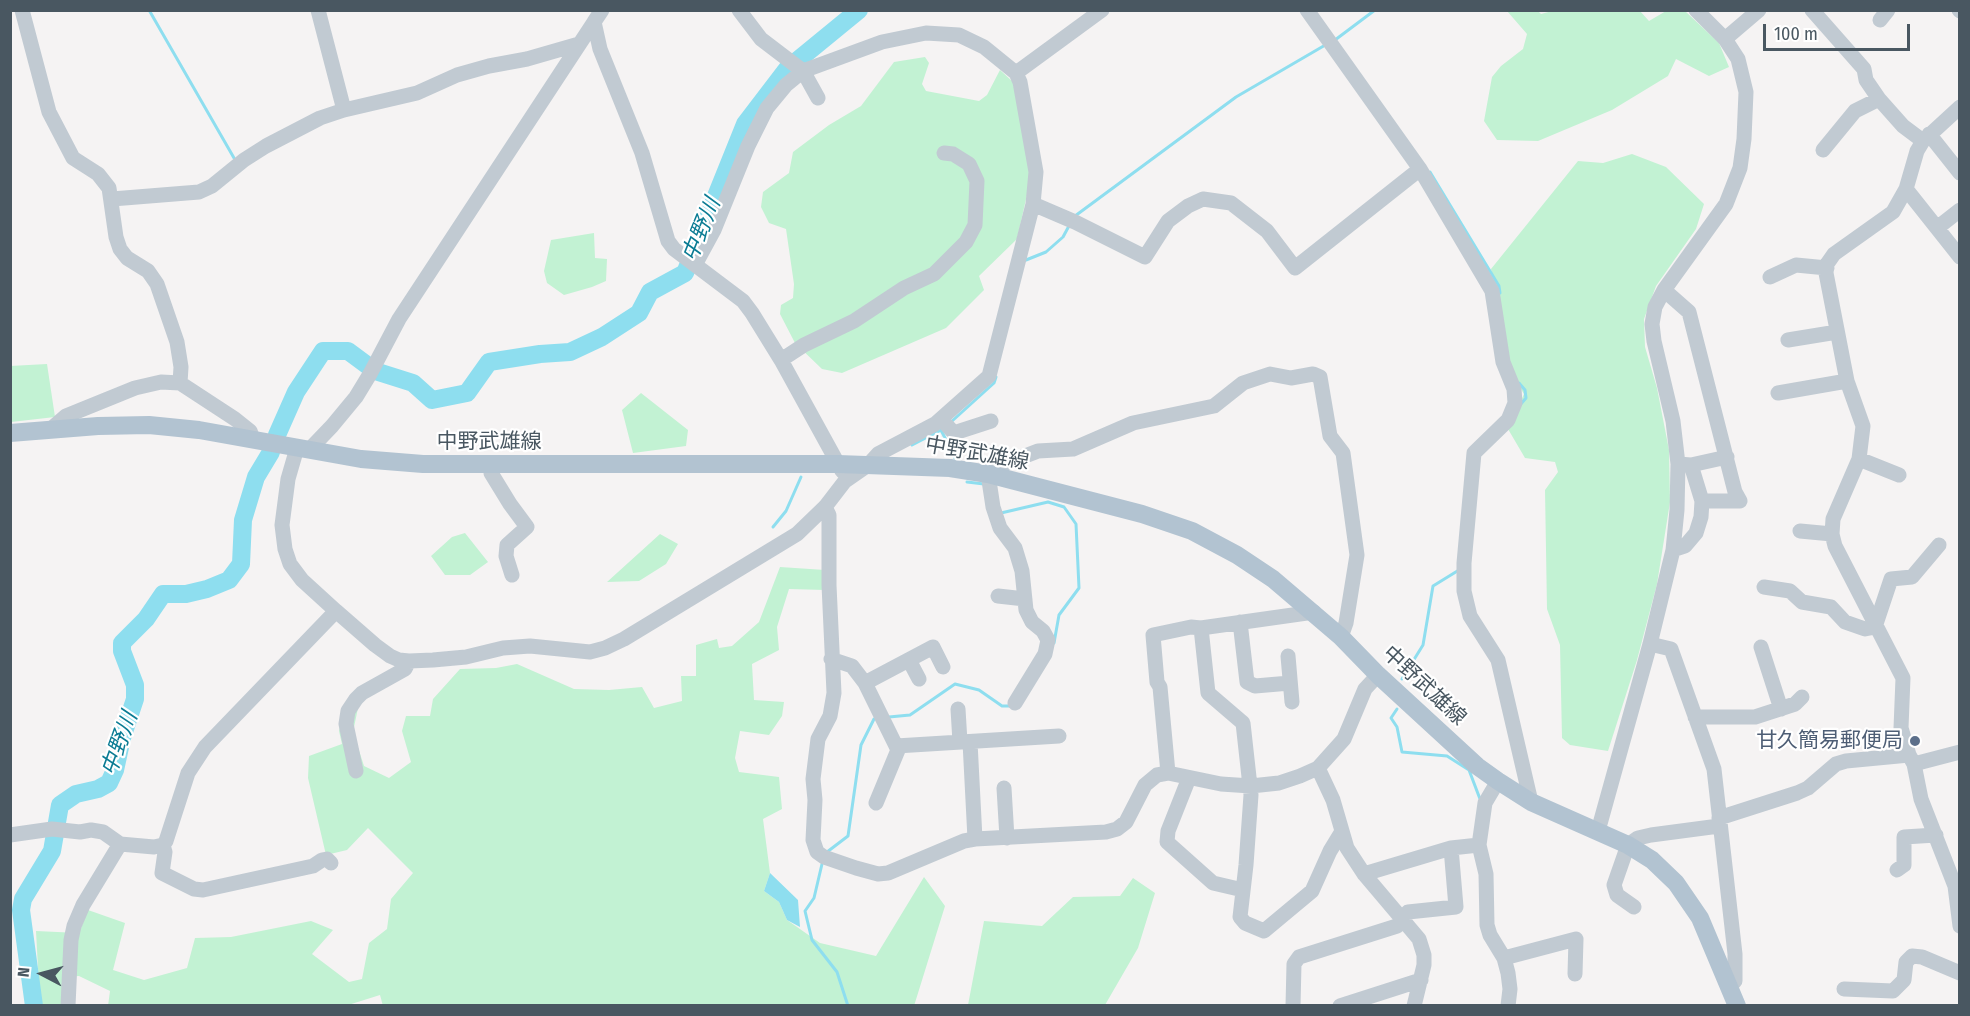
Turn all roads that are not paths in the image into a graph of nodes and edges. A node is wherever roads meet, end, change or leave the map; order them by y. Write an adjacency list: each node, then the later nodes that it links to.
1 (22, 10): 24 (street)
2 (318, 10): 17 (street)
3 (739, 10): 12 (street)
4 (1102, 10): 13 (street)
5 (1307, 10): 21 (street)
6 (1696, 10): 10 (street)
7 (1760, 10): 10 (street)
8 (1812, 10): 15 (street)
9 (598, 16): 11 (street); 29 (street)
10 (1725, 39): 32 (street)
11 (579, 44): 17 (street); 44 (street)
12 (803, 71): 13 (street); 14 (street); 29 (street)
13 (1016, 74): 25 (street)
14 (818, 98)
15 (1879, 99): 18 (street); 19 (street)
16 (1959, 107): 18 (street)
17 (344, 110): 24 (street)
18 (1926, 137): 22 (street); 23 (street)
19 (1823, 150)
20 (944, 153): 35 (street)
21 (1420, 169): 25 (street); 99 (street)
22 (1959, 173)
23 (1906, 189): 27 (street); 30 (street)
24 (112, 199): 37 (street)
25 (1033, 204): 40 (street)
26 (1959, 210): 27 (street)
27 (1937, 228): 28 (street)
28 (1959, 256)
29 (689, 261): 35 (street)
30 (1827, 268): 31 (street); 33 (street)
31 (1770, 277)
32 (1664, 290): 45 (street); 49 (street)
33 (1838, 332): 34 (street); 36 (street)
34 (1788, 340)
35 (781, 360): 48 (street)
36 (1847, 381): 38 (street); 47 (street)
37 (180, 383): 41 (street); 43 (street)
38 (1778, 393)
39 (991, 421): 40 (street)
40 (945, 423): 46 (street)
41 (51, 429): 42 (main road, 中野武雄線); 43 (main road, 中野武雄線)
42 (10, 433)
43 (253, 439): 44 (main road, 中野武雄線)
44 (303, 449): 50 (main road, 中野武雄線); 64 (street)
45 (1726, 457): 49 (street); 54 (street)
46 (873, 459): 48 (main road, 中野武雄線); 51 (main road, 中野武雄線); 53 (street)
47 (1859, 459): 52 (street); 57 (street)
48 (838, 464): 50 (main road, 中野武雄線); 53 (street)
49 (1685, 464): 54 (street); 59 (street)
50 (491, 465): 60 (street)
51 (988, 474): 63 (street); 65 (main road, 中野武雄線); 69 (street)
52 (1899, 475)
53 (845, 481): 55 (street)
54 (1702, 501): 59 (street)
55 (825, 507): 73 (street); 75 (street)
56 (1800, 531): 57 (street)
57 (1832, 534): 67 (street)
58 (1939, 545): 67 (street)
59 (1673, 550): 70 (street)
60 (512, 576)
61 (1764, 587): 67 (street)
62 (998, 596): 63 (street)
63 (1025, 599): 83 (street)
64 (336, 611): 75 (street); 109 (street)
65 (1314, 612): 66 (street); 69 (main road, 中野武雄線)
66 (1240, 622): 68 (street); 80 (street)
67 (1875, 627): 91 (street)
68 (1201, 628): 94 (street); 97 (street)
69 (1341, 637): 77 (main road, 中野武雄線)
70 (1650, 644): 86 (street); 102 (street)
71 (1761, 648): 84 (street)
72 (1287, 656): 80 (street)
73 (831, 659): 79 (street); 107 (street)
74 (909, 660): 76 (street); 78 (street); 79 (street)
75 (409, 661): 93 (street)
76 (943, 667)
77 (1378, 675): 92 (street); 96 (main road, 中野武雄線)
78 (919, 679)
79 (865, 683): 89 (street)
80 (1290, 683): 82 (street)
81 (1802, 697): 84 (street)
82 (1292, 702)
83 (1015, 703)
84 (1781, 709): 86 (street)
85 (958, 710): 88 (street)
86 (1695, 717): 101 (street)
87 (1059, 736): 88 (street)
88 (965, 742): 89 (street); 107 (street)
89 (896, 746): 100 (street)
90 (1959, 752): 91 (street)
91 (1912, 760): 101 (street); 104 (street)
92 (1318, 768): 97 (street); 103 (street)
93 (356, 771)
94 (1168, 773): 95 (street); 106 (street)
95 (1189, 778): 97 (street); 116 (street)
96 (1498, 781): 99 (main road, 中野武雄線); 110 (street)
97 (1251, 786): 116 (street)
98 (1004, 788): 106 (street)
99 (1531, 802): 102 (main road, 中野武雄線)
100 (876, 803)
101 (1719, 822): 111 (street); 124 (street)
102 (1598, 831): 111 (main road, 中野武雄線)
103 (1341, 833): 115 (street); 116 (street)
104 (1936, 835): 114 (street); 119 (street)
105 (10, 836): 108 (street)
106 (1007, 838): 107 (street)
107 (975, 839)
108 (120, 844): 109 (street); 126 (street)
109 (163, 844): 113 (street)
110 (1479, 845): 112 (street); 120 (street)
111 (1628, 845): 117 (street); 124 (main road, 中野武雄線)
112 (1451, 848): 115 (street); 118 (street)
113 (331, 863)
114 (1897, 870)
115 (1364, 874): 118 (street)
116 (1243, 890)
117 (1634, 907)
118 (1402, 920): 123 (street); 127 (street)
119 (1959, 926)
120 (1503, 958): 122 (street); 130 (street)
121 (1959, 973): 125 (street)
122 (1575, 974)
123 (1421, 980): 128 (street); 129 (street)
124 (1729, 987): 131 (main road, 中野武雄線)
125 (1844, 989)
126 (68, 1005)
127 (1293, 1005)
128 (1340, 1005)
129 (1414, 1005)
130 (1508, 1005)
131 (1737, 1005)

